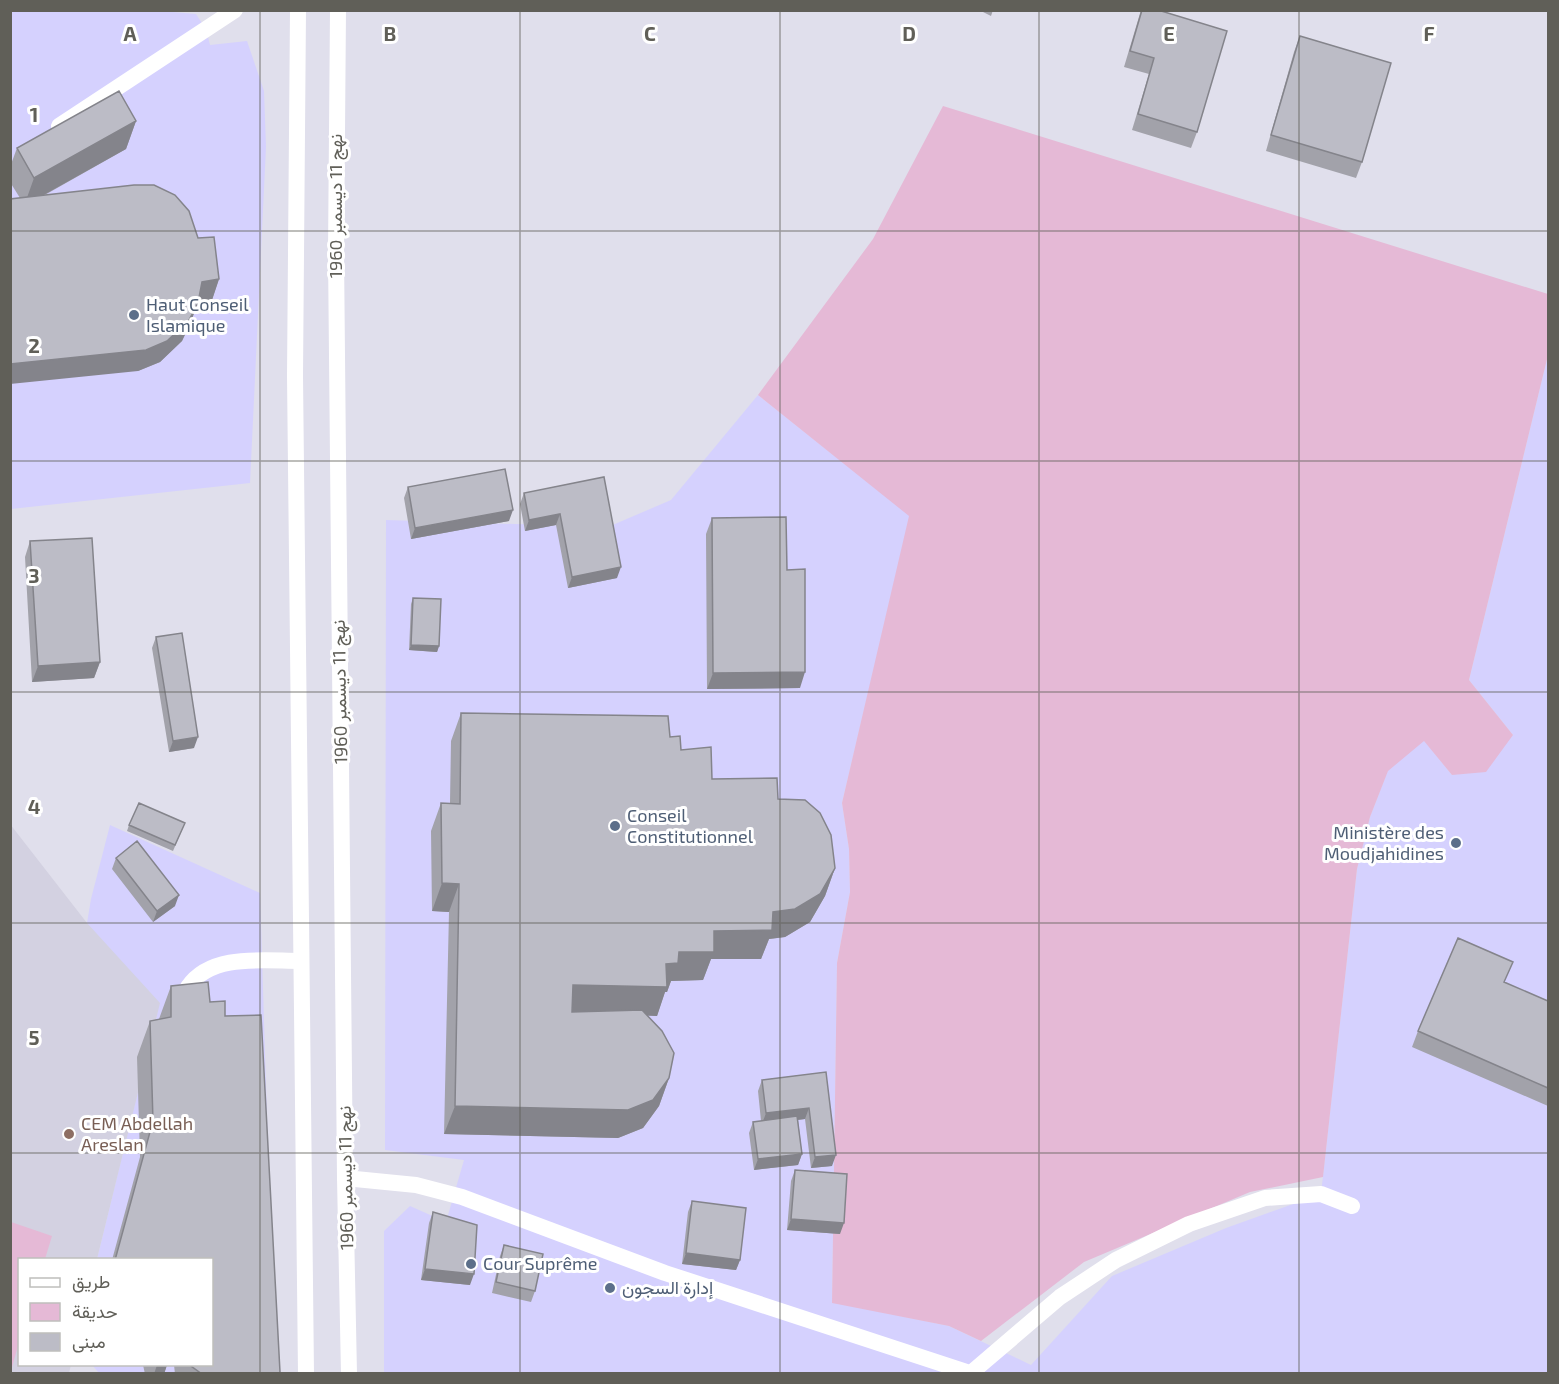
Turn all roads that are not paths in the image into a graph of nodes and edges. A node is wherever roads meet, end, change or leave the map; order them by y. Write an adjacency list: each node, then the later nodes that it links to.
1 (235, 10): 4 (main road)
2 (298, 10): 5 (main road)
3 (338, 10): 7 (main road, نهج 11 ديسمبر 1960)
4 (50, 132)
5 (300, 961): 6 (main road); 10 (main road)
6 (177, 1013)
7 (345, 1178): 9 (main road); 11 (main road, نهج 11 ديسمبر 1960)
8 (1352, 1206): 9 (main road)
9 (972, 1373)
10 (306, 1374)
11 (349, 1374)

